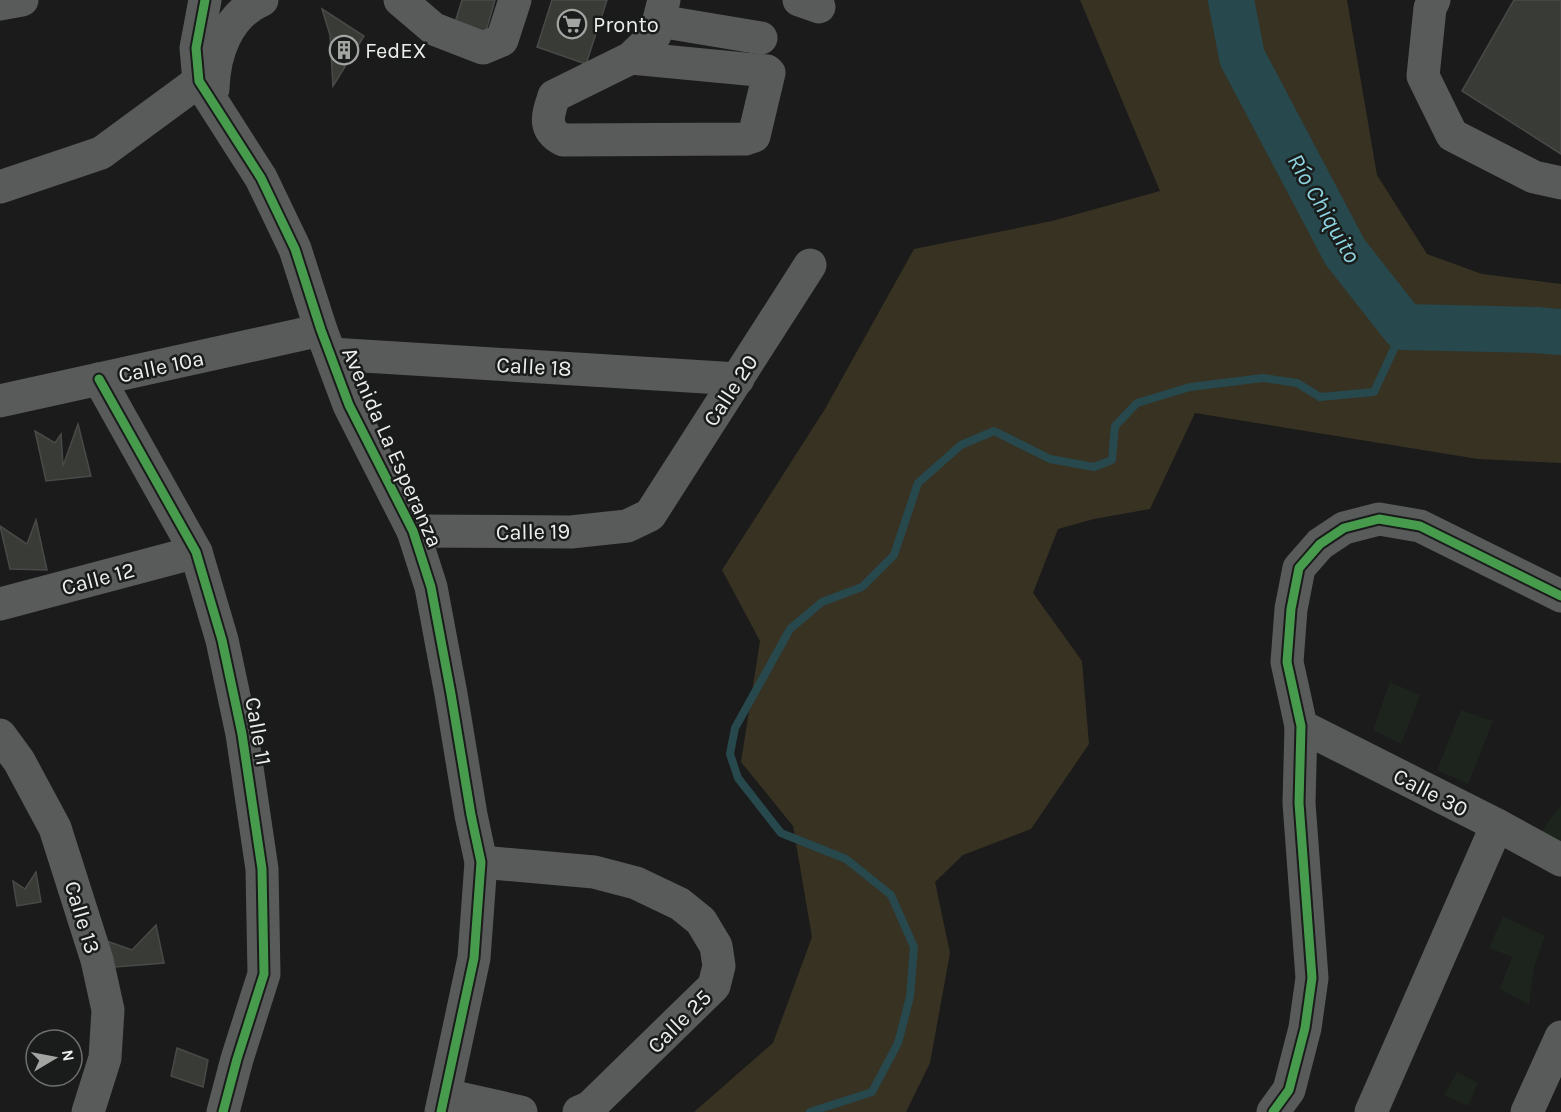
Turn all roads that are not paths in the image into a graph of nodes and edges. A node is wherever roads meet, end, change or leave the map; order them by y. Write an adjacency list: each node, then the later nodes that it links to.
1 (22, 0): 7 (street)
2 (206, 0): 14 (street, Avenida La Esperanza)
3 (262, 0): 14 (street)
4 (400, 0): 9 (street)
5 (515, 0): 9 (street)
6 (1434, 0): 15 (street)
7 (0, 4)
8 (661, 11): 10 (street); 11 (street)
9 (439, 14)
10 (761, 38)
11 (631, 58): 12 (street); 13 (street)
12 (597, 75): 13 (street); 13 (street)
13 (765, 89)
14 (205, 90): 16 (street); 18 (street, Avenida La Esperanza)
15 (1561, 183)
16 (0, 187)
17 (810, 265): 20 (street, Calle 20)
18 (326, 342): 19 (street, Calle 10a); 20 (street, Calle 18); 23 (street, Avenida La Esperanza)
19 (99, 379): 21 (street, Calle 10a); 24 (street, Calle 11)
20 (738, 379): 22 (street, Calle 20)
21 (0, 401)
22 (650, 515): 23 (street, Calle 19)
23 (413, 531): 31 (street, Avenida La Esperanza)
24 (196, 552): 26 (street, Calle 12); 35 (street, Calle 11)
25 (1561, 596): 27 (street)
26 (0, 604)
27 (1300, 726): 29 (street, Calle 30); 38 (street)
28 (0, 735): 34 (street, Calle 13)
29 (1497, 825): 30 (street, Calle 30); 39 (street)
30 (1561, 860)
31 (481, 862): 33 (street, Avenida La Esperanza); 37 (street, Calle 25)
32 (1561, 1037): 40 (street)
33 (444, 1103): 36 (street)
34 (88, 1112)
35 (223, 1112)
36 (521, 1112)
37 (579, 1112)
38 (1273, 1112)
39 (1371, 1112)
40 (1527, 1112)

